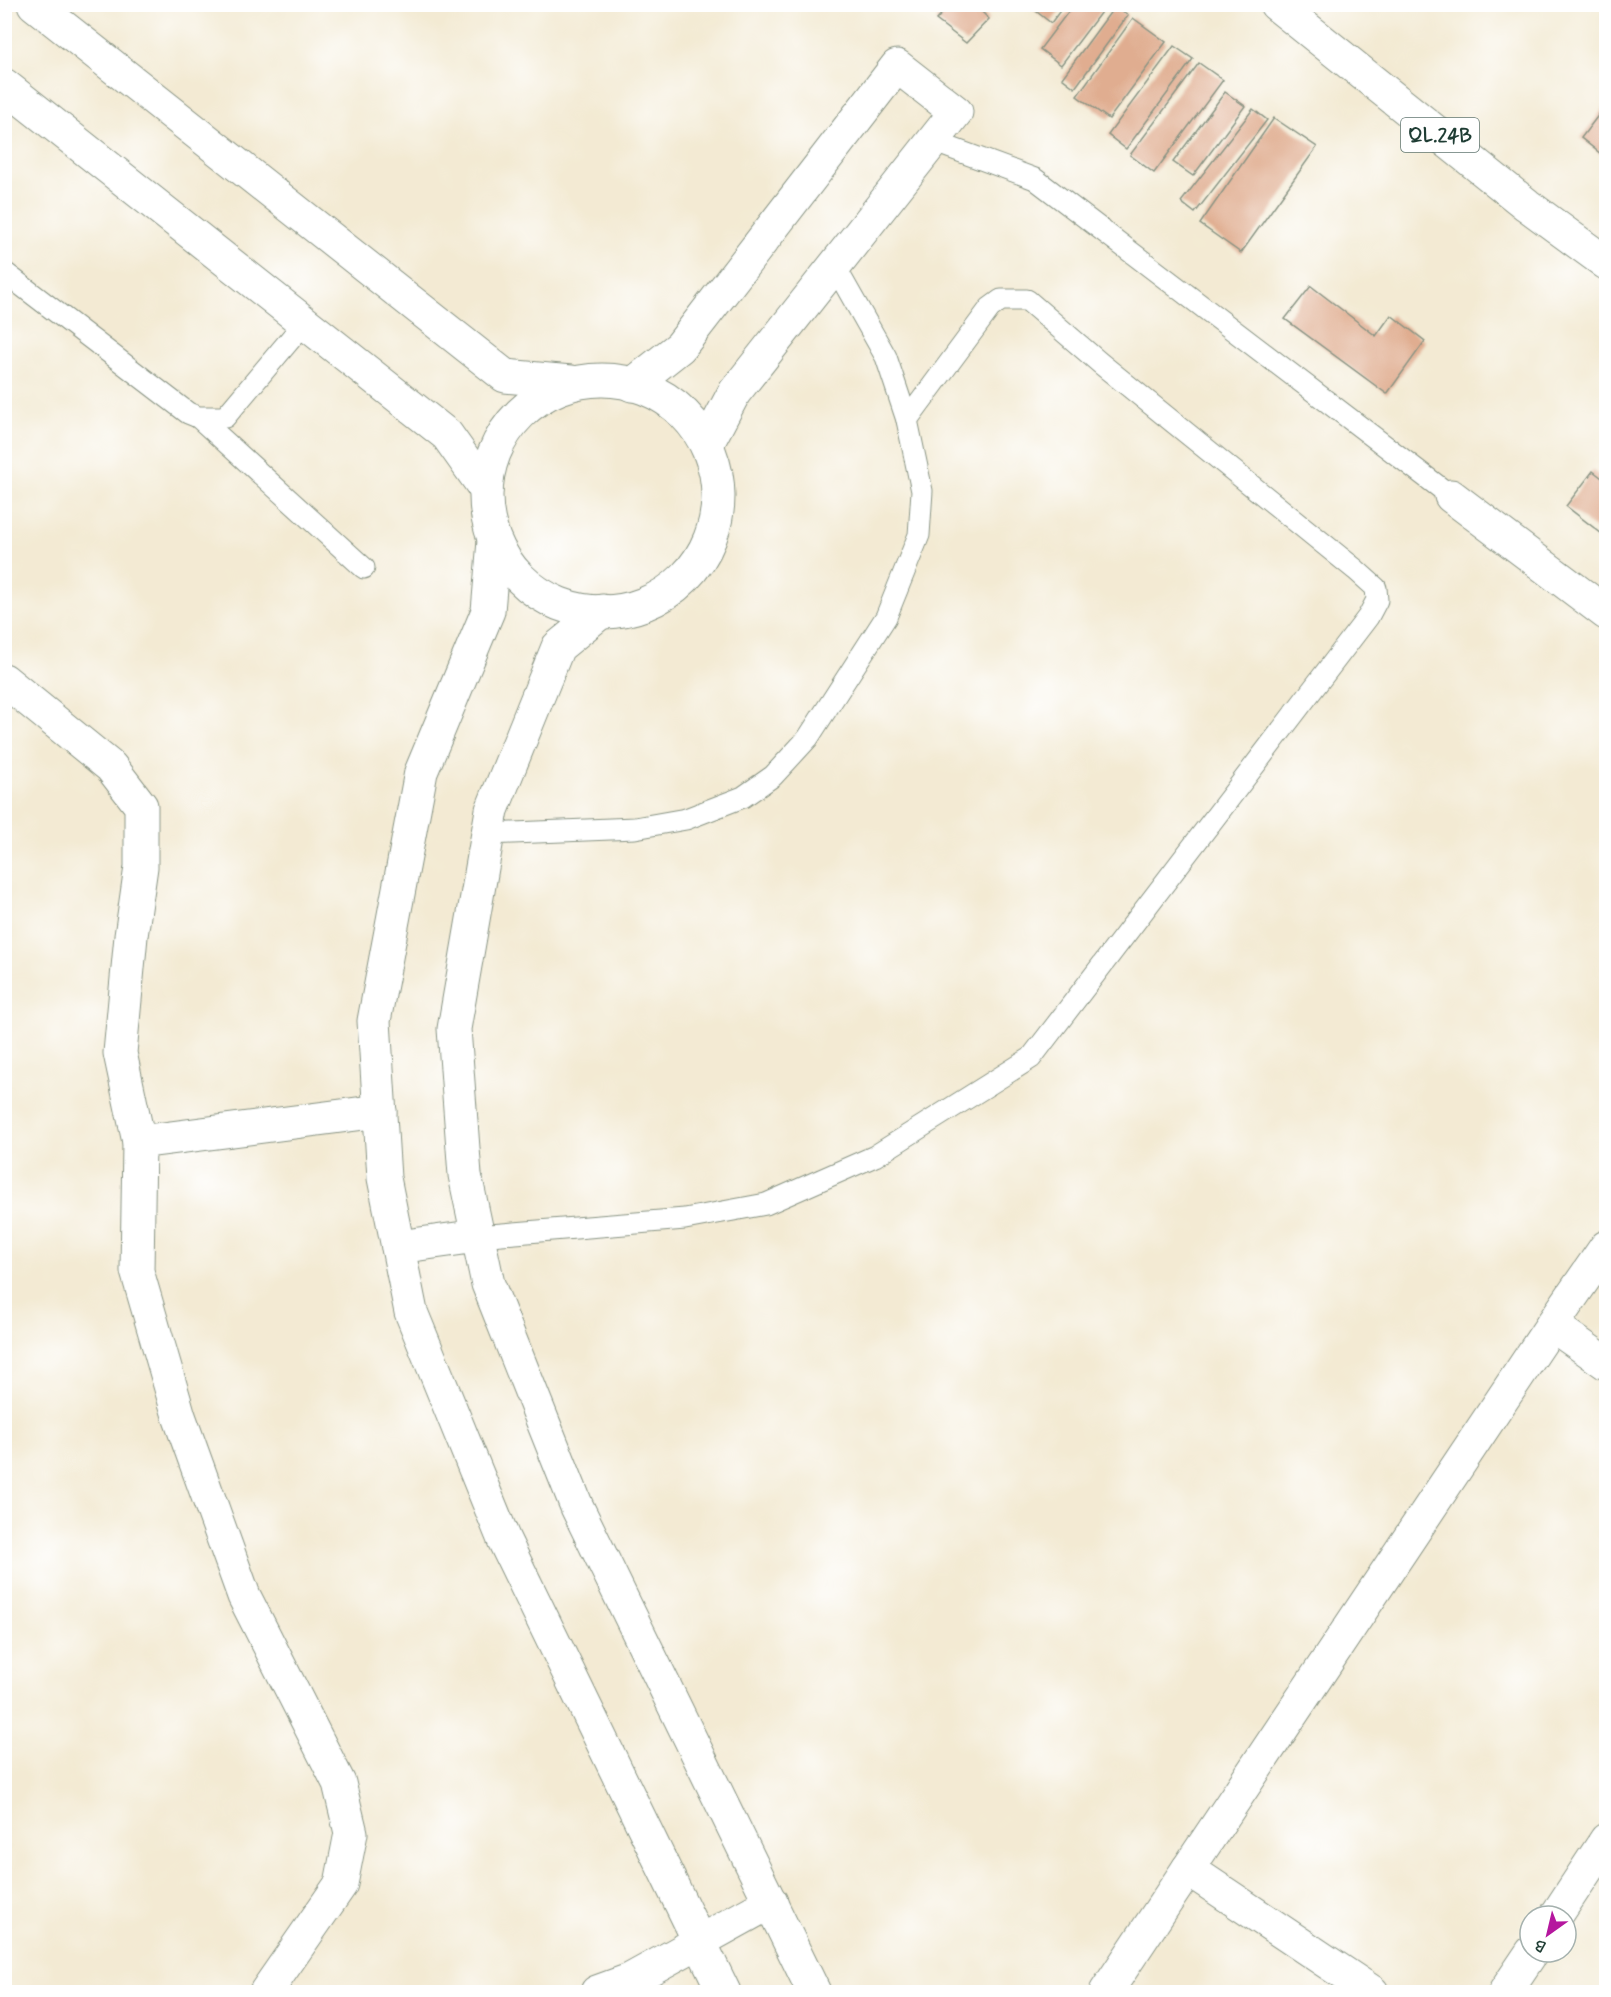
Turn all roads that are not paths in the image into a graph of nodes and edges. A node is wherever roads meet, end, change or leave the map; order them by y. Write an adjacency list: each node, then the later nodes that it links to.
1 (34, 4): 9 (street)
2 (1276, 4): 5 (street, QL.24B)
3 (4, 85): 8 (street)
4 (932, 141): 6 (street); 10 (street); 15 (lane)
5 (1606, 263)
6 (834, 265): 12 (lane); 13 (street)
7 (4, 272): 11 (lane)
8 (305, 322): 11 (lane); 14 (street)
9 (573, 382): 10 (street); 14 (street)
10 (632, 385): 13 (street)
11 (198, 417): 17 (lane)
12 (907, 420): 21 (lane); 24 (lane)
13 (706, 444): 18 (street)
14 (486, 490): 16 (street)
15 (1451, 495): 19 (street)
16 (494, 541): 18 (street); 22 (street)
17 (364, 568)
18 (602, 611): 21 (street)
19 (1606, 614)
20 (4, 680): 23 (street)
21 (488, 834): 24 (street)
22 (380, 1110): 23 (street); 25 (street)
23 (138, 1142): 35 (street)
24 (478, 1236): 25 (street); 31 (street)
25 (398, 1247): 33 (street)
26 (1606, 1247): 27 (street)
27 (1552, 1325): 28 (street); 30 (street)
28 (1606, 1363)
29 (1606, 1840): 32 (street)
30 (1188, 1869): 39 (street); 40 (street)
31 (771, 1902): 33 (street); 38 (street)
32 (1564, 1904)
33 (700, 1942): 36 (street); 37 (street)
34 (1524, 1964): 41 (street)
35 (266, 1992)
36 (597, 1992)
37 (724, 1992)
38 (814, 1992)
39 (1106, 1992)
40 (1372, 1992)
41 (1505, 1992)

